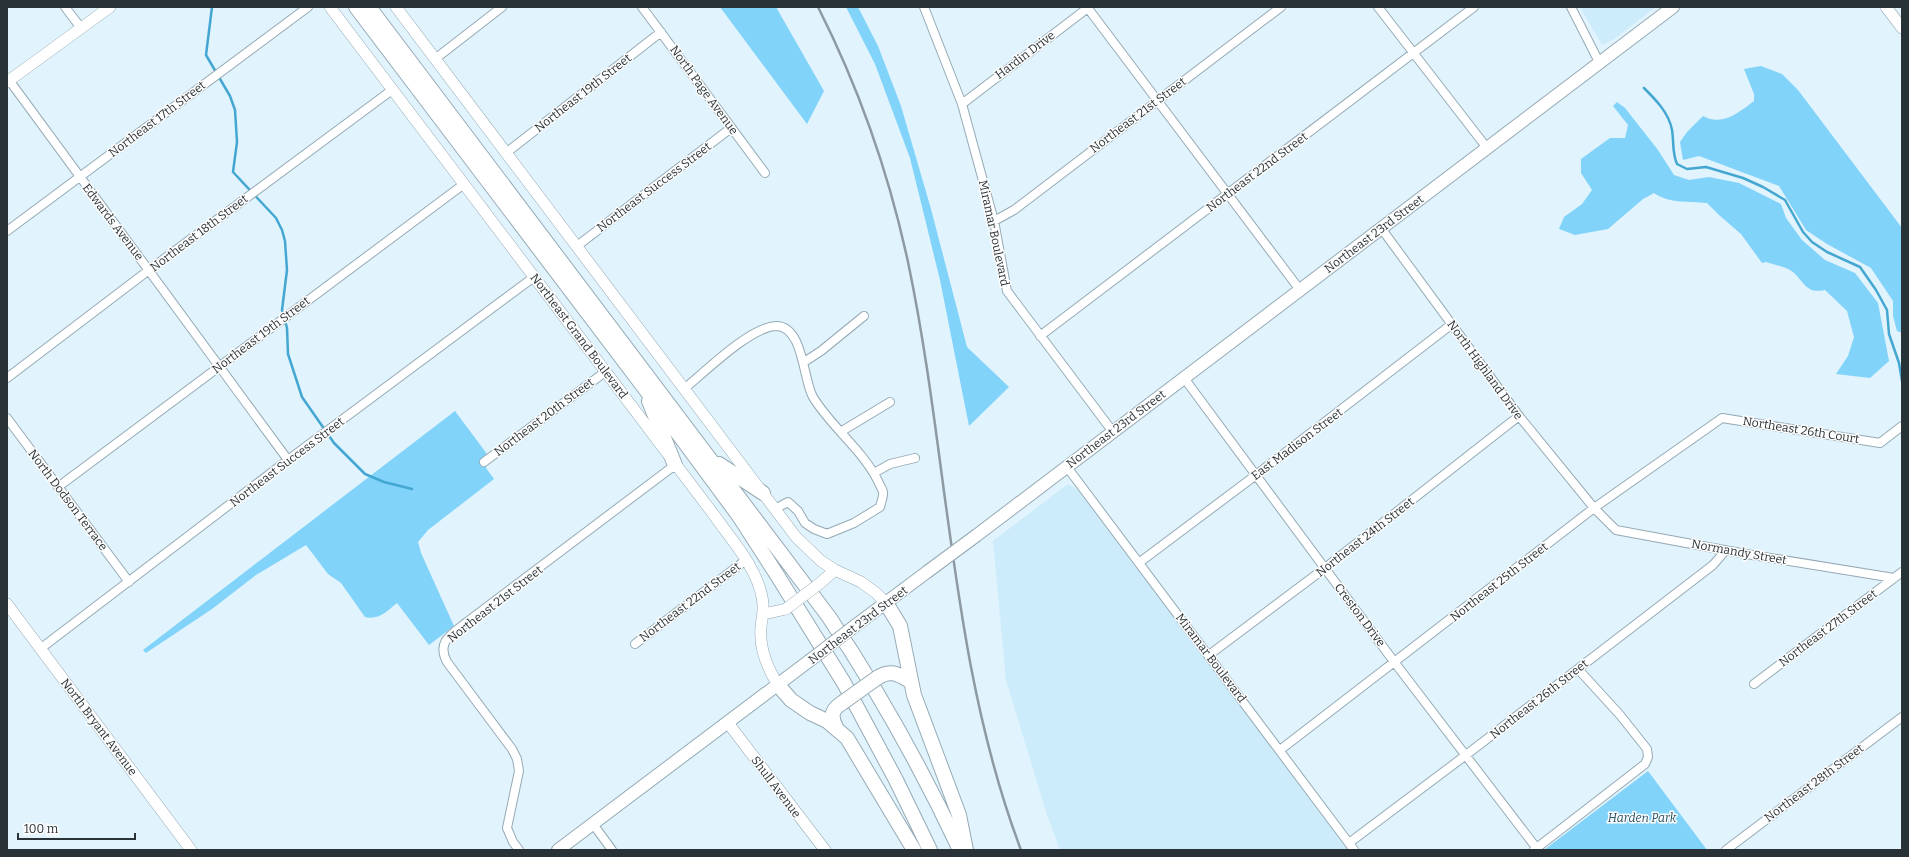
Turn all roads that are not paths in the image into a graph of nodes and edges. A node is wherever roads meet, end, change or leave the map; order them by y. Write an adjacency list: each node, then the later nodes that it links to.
1 (65, 7): 18 (street)
2 (110, 7): 18 (main road)
3 (308, 7): 32 (street, Northeast 17th Street)
4 (330, 7): 25 (main road, Northeast Grand Boulevard)
5 (356, 7): 50 (highway)
6 (369, 7): 59 (highway)
7 (396, 7): 22 (main road)
8 (502, 7): 22 (street)
9 (642, 7): 20 (street, North Page Avenue)
10 (924, 7): 27 (street, Miramar Boulevard)
11 (1088, 7): 26 (street); 27 (street, Hardin Drive)
12 (1281, 7): 26 (street, Northeast 21st Street)
13 (1378, 7): 21 (street)
14 (1474, 7): 21 (street, Northeast 22nd Street)
15 (1571, 7): 23 (street)
16 (1673, 7): 23 (main road, Northeast 23rd Street)
17 (1886, 7): 19 (main road)
18 (81, 28): 24 (main road)
19 (1902, 28)
20 (661, 32): 28 (street, North Page Avenue); 30 (street, Northeast 19th Street)
21 (1415, 52): 29 (street); 34 (street, Northeast 22nd Street)
22 (435, 59): 30 (main road)
23 (1599, 62): 29 (main road, Northeast 23rd Street)
24 (8, 81): 32 (street, Edwards Avenue)
25 (392, 90): 33 (main road, Northeast Grand Boulevard); 39 (street, Northeast 18th Street)
26 (1157, 100): 34 (street); 35 (street, Northeast 21st Street)
27 (962, 104): 35 (street, Miramar Boulevard)
28 (732, 128): 31 (street, North Page Avenue); 38 (street, Northeast Success Street)
29 (1487, 148): 36 (main road, Northeast 23rd Street)
30 (506, 153): 38 (main road)
31 (765, 173)
32 (79, 176): 37 (street, Northeast 17th Street); 39 (street, Edwards Avenue)
33 (464, 184): 40 (main road, Northeast Grand Boulevard); 46 (street, Northeast 19th Street)
34 (1229, 193): 41 (street); 44 (street, Northeast 22nd Street)
35 (994, 222): 44 (street, Miramar Boulevard)
36 (1381, 228): 41 (main road, Northeast 23rd Street); 43 (street, North Highland Drive)
37 (7, 231)
38 (576, 246): 51 (main road)
39 (149, 270): 46 (street, Edwards Avenue); 48 (street, Northeast 18th Street)
40 (534, 277): 47 (main road, Northeast Grand Boulevard); 61 (street, Northeast Success Street)
41 (1300, 290): 49 (main road, Northeast 23rd Street)
42 (864, 316): 45 (street)
43 (1452, 324): 53 (street, North Highland Drive); 66 (street, East Madison Street)
44 (1040, 336): 58 (street, Miramar Boulevard)
45 (804, 362): 51 (street); 57 (street)
46 (219, 366): 61 (street, Edwards Avenue); 67 (street, Northeast 19th Street)
47 (605, 372): 62 (street, Northeast 20th Street); 63 (main road, Northeast Grand Boulevard)
48 (7, 378)
49 (1184, 378): 58 (main road, Northeast 23rd Street); 66 (street, Creston Drive)
50 (643, 386): 63 (highway); 104 (highway)
51 (684, 389): 68 (main road)
52 (890, 402): 57 (street)
53 (1519, 416): 69 (street, North Highland Drive); 74 (street, Northeast 24th Street)
54 (7, 418): 67 (street, North Dodson Terrace)
55 (1722, 418): 56 (street, Northeast 26th Court); 69 (street, Northeast 25th Street)
56 (1902, 426)
57 (842, 431): 65 (street)
58 (1113, 432): 64 (main road, Northeast 23rd Street)
59 (709, 457): 68 (highway); 105 (highway)
60 (915, 458): 65 (street)
61 (288, 460): 78 (street, Northeast Success Street)
62 (484, 462)
63 (676, 466): 72 (main road, Northeast Grand Boulevard); 99 (street, Northeast 21st Street)
64 (1066, 467): 73 (street, Miramar Boulevard); 79 (main road, Northeast 23rd Street, bridge)
65 (874, 473): 70 (street)
66 (1256, 475): 73 (street, East Madison Street); 74 (street, Creston Drive)
67 (58, 487): 78 (street, North Dodson Terrace)
68 (763, 493): 70 (main road)
69 (1594, 508): 71 (street, Normandy Street); 85 (street, Northeast 25th Street)
70 (775, 509): 75 (main road)
71 (1726, 550): 77 (street, Normandy Street); 86 (street, Northeast 26th Street)
72 (746, 560): 81 (main road, Northeast Grand Boulevard); 82 (street, Northeast 22nd Street)
73 (1140, 562): 84 (street, Miramar Boulevard)
74 (1325, 568): 84 (street, Northeast 24th Street); 85 (street, Creston Drive)
75 (835, 570): 79 (main road); 81 (main road, bridge)
76 (1902, 572): 77 (street, Northeast 27th Street)
77 (1894, 578): 88 (street, Northeast 27th Street)
78 (129, 582): 83 (street, Northeast Success Street)
79 (886, 603): 87 (highway); 89 (main road, Northeast 23rd Street, bridge)
80 (7, 604): 83 (main road, North Bryant Avenue)
81 (764, 614): 89 (main road, Northeast Grand Boulevard)
82 (635, 644)
83 (40, 649): 98 (main road, North Bryant Avenue)
84 (1209, 655): 93 (street, Miramar Boulevard)
85 (1395, 663): 93 (street, Northeast 25th Street); 94 (street, Creston Drive)
86 (1578, 669): 94 (street, Northeast 26th Street); 97 (street)
87 (910, 681): 92 (highway, bridge); 106 (highway)
88 (1754, 684)
89 (778, 685): 91 (main road, Northeast 23rd Street); 92 (highway)
90 (1902, 717): 108 (street, Northeast 28th Street)
91 (728, 723): 95 (main road, Northeast 23rd Street); 102 (main road, Shull Avenue)
92 (836, 727): 103 (highway)
93 (1280, 750): 96 (street, Miramar Boulevard)
94 (1466, 756): 96 (street, Northeast 26th Street); 97 (street, Creston Drive)
95 (593, 824): 100 (main road, Northeast 23rd Street); 101 (street)
96 (1349, 843): 107 (street, Miramar Boulevard)
97 (1536, 849)
98 (191, 850)
99 (518, 850)
100 (558, 850)
101 (612, 850)
102 (825, 850)
103 (914, 850)
104 (930, 850)
105 (960, 850)
106 (966, 850)
107 (1354, 850)
108 (1726, 850)

